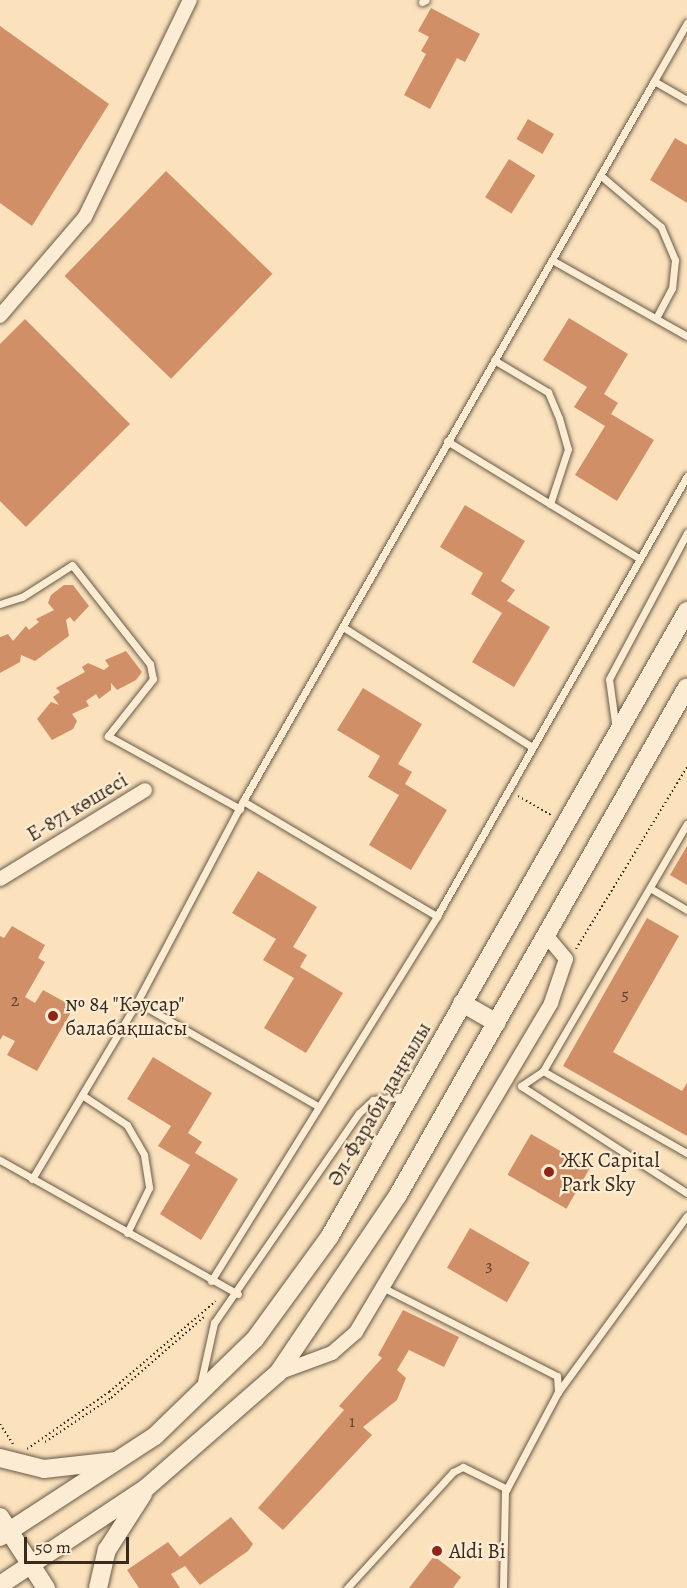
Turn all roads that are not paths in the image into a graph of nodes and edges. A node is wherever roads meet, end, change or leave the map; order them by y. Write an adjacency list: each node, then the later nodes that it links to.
1 (190, 0): 7 (street)
2 (687, 23): 3 (lane)
3 (654, 81): 4 (lane); 5 (lane)
4 (687, 100)
5 (600, 176): 6 (lane); 8 (lane)
6 (552, 260): 8 (lane); 10 (lane)
7 (0, 316)
8 (656, 318): 9 (lane)
9 (687, 336)
10 (494, 360): 11 (lane); 13 (lane)
11 (447, 441): 13 (lane); 18 (lane)
12 (687, 476): 15 (lane)
13 (550, 504): 15 (lane)
14 (687, 533): 20 (lane)
15 (640, 559): 21 (lane)
16 (0, 604): 23 (lane)
17 (687, 611): 20 (main road, Әл-Фараби даңғылы)
18 (343, 627): 21 (lane); 23 (lane)
19 (687, 687): 29 (main road)
20 (616, 734): 31 (main road, Әл-Фараби даңғылы)
21 (532, 747): 28 (lane)
22 (145, 790): 25 (street, Е-871 көшесі)
23 (241, 805): 28 (lane); 30 (lane)
24 (687, 824): 26 (lane)
25 (0, 879)
26 (650, 888): 27 (lane); 33 (lane)
27 (687, 910)
28 (437, 916): 38 (lane)
29 (547, 936): 32 (main road); 34 (street)
30 (137, 1002): 36 (lane); 38 (lane)
31 (462, 1003): 32 (main road); 37 (main road, Әл-Фараби даңғылы)
32 (497, 1023): 48 (main road)
33 (543, 1071): 35 (lane); 39 (lane)
34 (508, 1079): 35 (street); 46 (street)
35 (521, 1086): 42 (lane)
36 (82, 1095): 41 (lane); 44 (lane)
37 (409, 1096): 47 (lane); 50 (main road, Әл-Фараби даңғылы)
38 (318, 1106): 45 (lane)
39 (687, 1153)
40 (0, 1160): 41 (lane)
41 (32, 1179): 44 (lane)
42 (687, 1193)
43 (687, 1216): 49 (lane)
44 (127, 1233): 45 (lane)
45 (211, 1281): 47 (lane)
46 (382, 1287): 48 (street); 49 (lane)
47 (235, 1295): 50 (lane)
48 (278, 1373): 53 (main road)
49 (558, 1392): 54 (lane)
50 (198, 1398): 52 (main road, Әл-Фараби даңғылы)
51 (0, 1458): 52 (main road)
52 (118, 1460): 55 (main road, Әл-Фараби даңғылы)
53 (147, 1488): 56 (main road); 59 (main road)
54 (507, 1489): 60 (lane); 61 (lane)
55 (3, 1529): 56 (main road)
56 (31, 1566): 57 (main road); 58 (main road)
57 (0, 1585)
58 (46, 1588)
59 (98, 1588)
60 (346, 1588)
61 (503, 1588)

